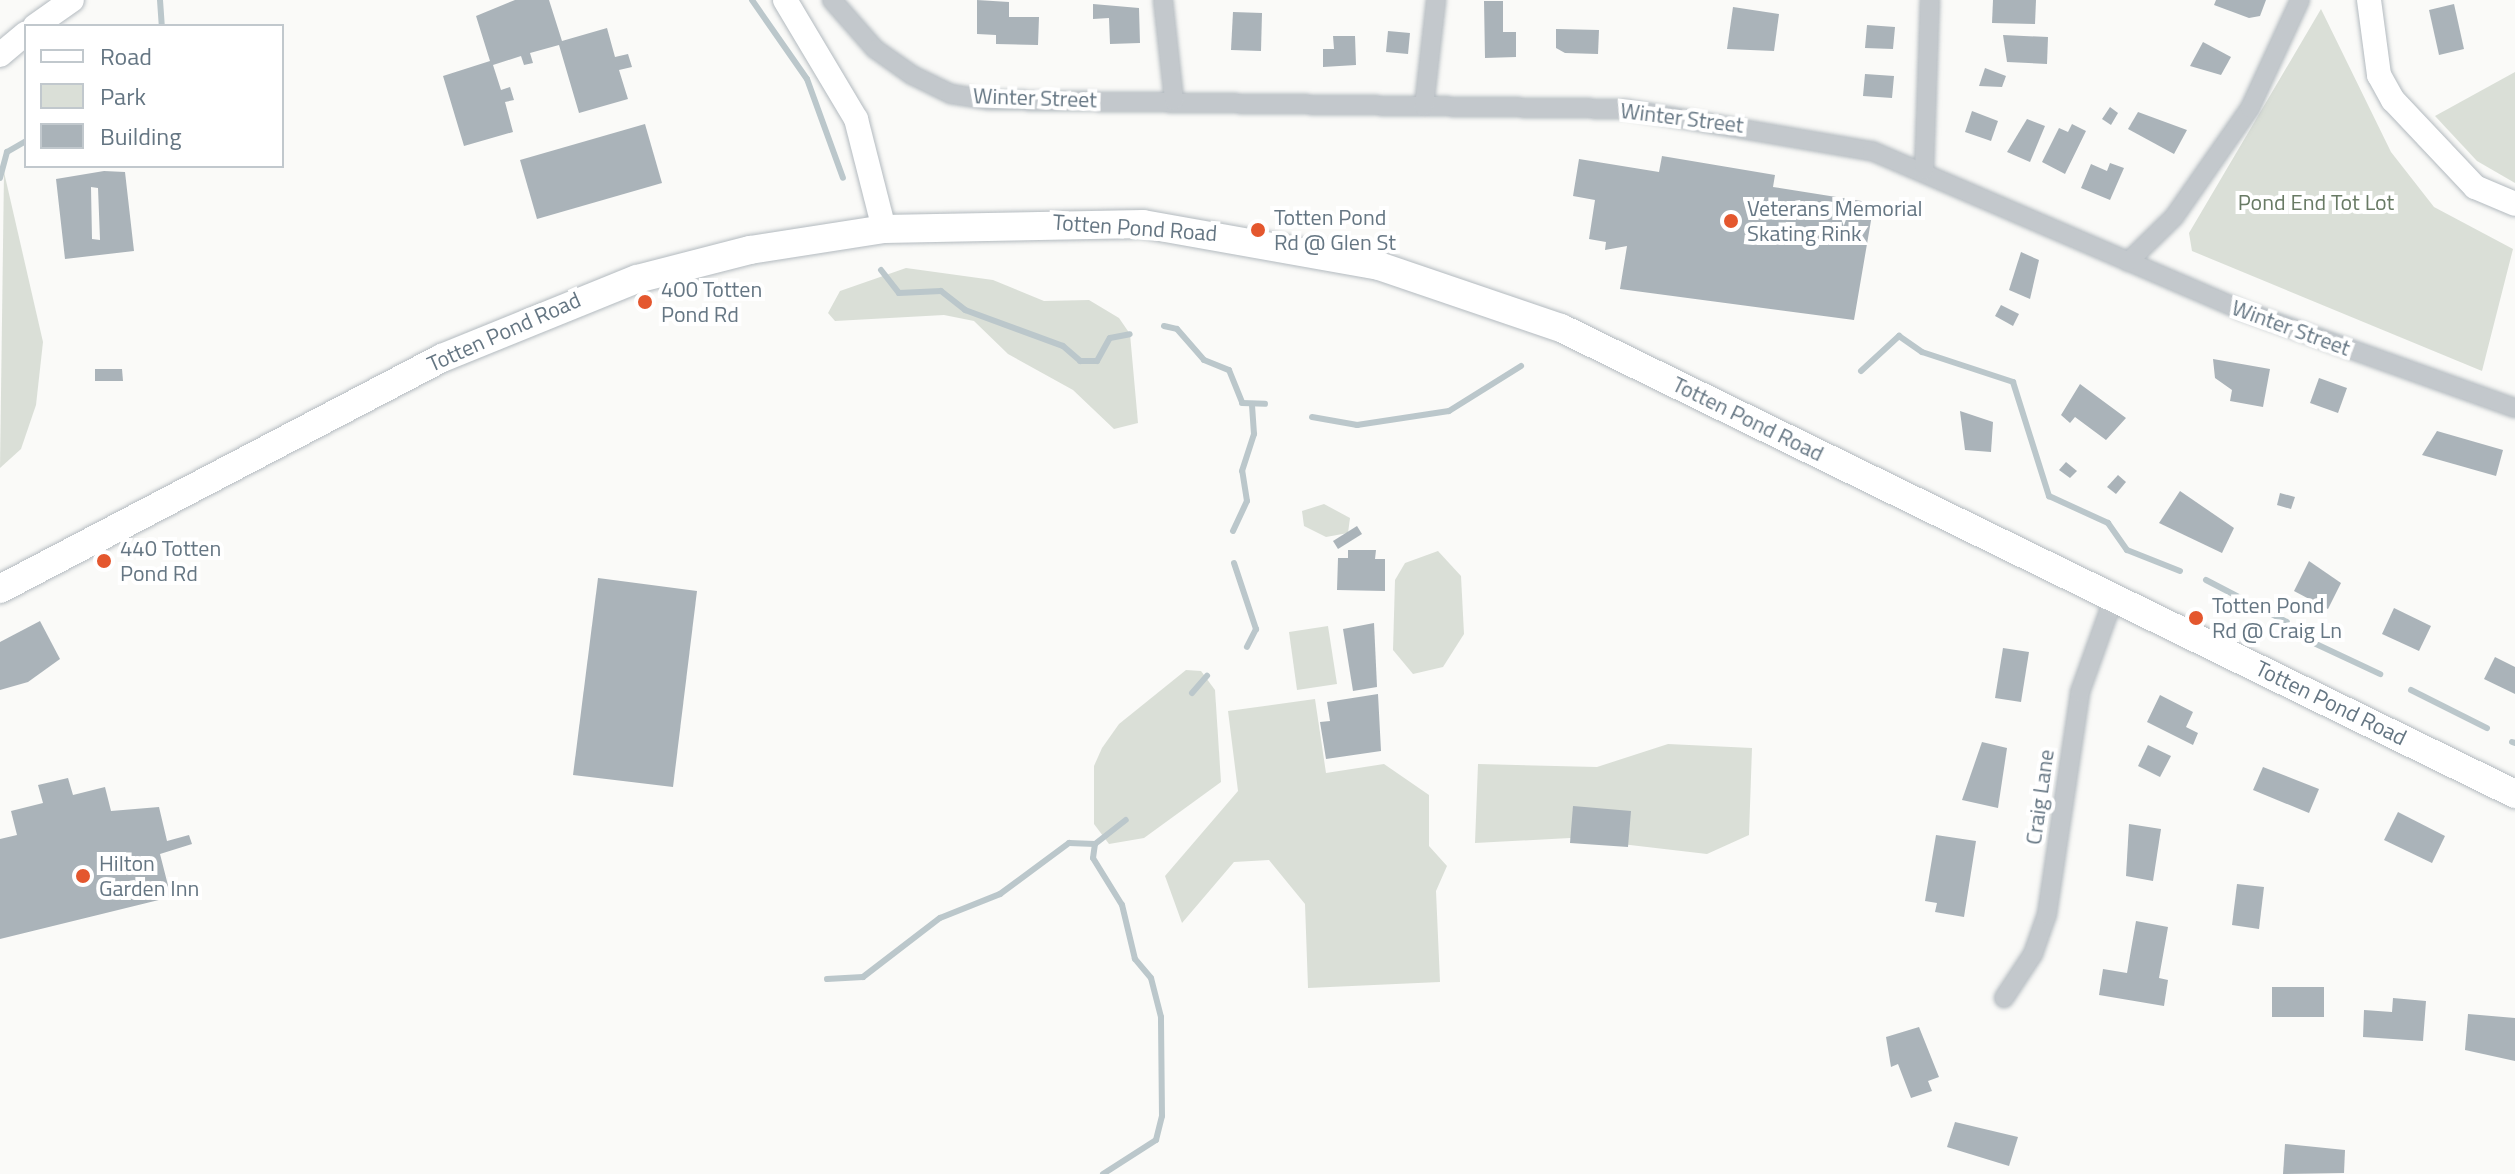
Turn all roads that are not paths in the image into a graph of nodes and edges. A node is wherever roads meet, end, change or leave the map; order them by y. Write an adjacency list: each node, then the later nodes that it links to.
1 (72, 0): 9 (street)
2 (785, 0): 16 (street)
3 (832, 0): 12 (street, Winter Street)
4 (1163, 0): 12 (street)
5 (1436, 0): 13 (street)
6 (1930, 0): 14 (street)
7 (2300, 0): 17 (street)
8 (2369, 0): 15 (street)
9 (38, 24)
10 (24, 35): 11 (street)
11 (0, 55)
12 (1174, 100): 13 (street, Winter Street)
13 (1424, 106): 14 (street, Winter Street)
14 (1924, 170): 17 (street, Winter Street)
15 (2515, 204)
16 (884, 229): 19 (main road, Totten Pond Road); 20 (main road, Totten Pond Road)
17 (2128, 262): 18 (street, Winter Street)
18 (2515, 408)
19 (0, 589)
20 (2114, 597): 21 (main road, Totten Pond Road); 22 (street, Craig Lane)
21 (2515, 794)
22 (2004, 998)

